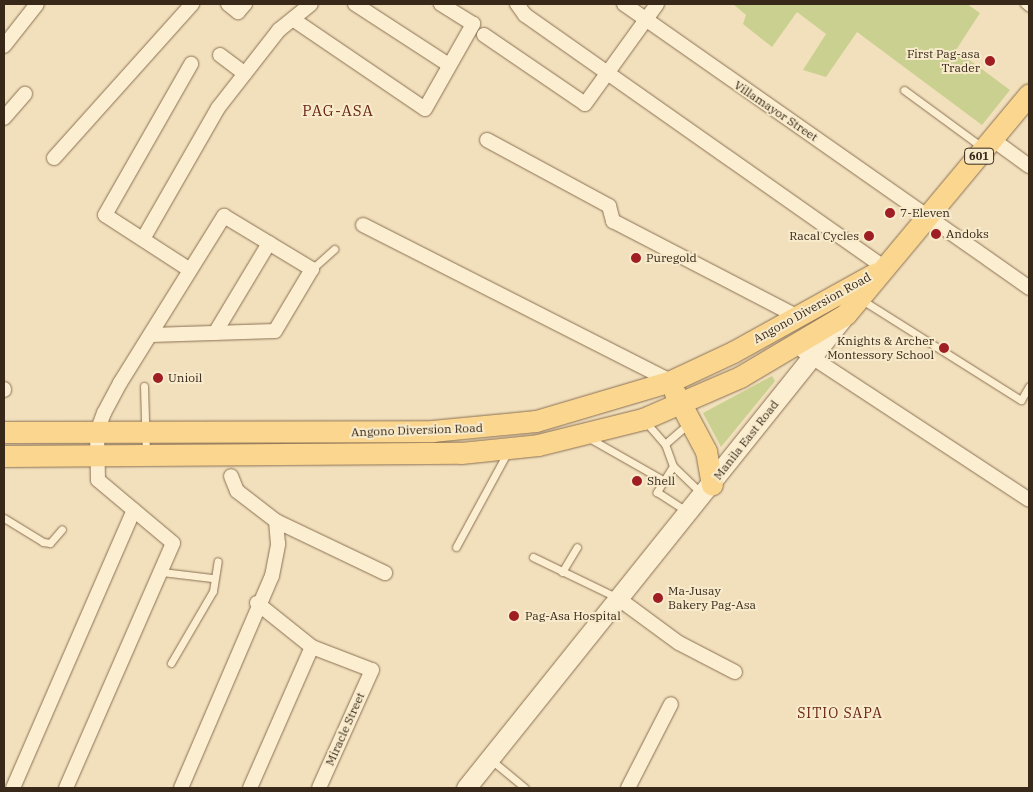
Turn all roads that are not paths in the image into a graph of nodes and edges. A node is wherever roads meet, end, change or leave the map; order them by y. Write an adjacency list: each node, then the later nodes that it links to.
1 (37, 4): 16 (street)
2 (192, 4): 28 (street)
3 (228, 4): 4 (street)
4 (246, 4)
5 (311, 4): 14 (street)
6 (355, 4): 19 (street)
7 (441, 4): 19 (street)
8 (516, 4): 20 (street)
9 (624, 4): 13 (street, Villamayor Street)
10 (657, 4): 13 (street)
11 (1024, 4): 12 (lane)
12 (1029, 8)
13 (646, 19): 20 (street); 30 (street, Villamayor Street)
14 (294, 20): 19 (street); 21 (street)
15 (484, 35): 20 (street)
16 (4, 46)
17 (220, 55): 21 (street)
18 (191, 64): 32 (street)
19 (449, 65)
20 (607, 73): 35 (street)
21 (246, 74): 32 (street)
22 (904, 90): 27 (lane)
23 (25, 94): 25 (street)
24 (1029, 94): 27 (main road, 601)
25 (4, 118)
26 (487, 140): 40 (street)
27 (989, 144): 29 (street); 30 (main road, 601)
28 (54, 158)
29 (1029, 166)
30 (929, 217): 35 (main road, 601); 38 (street, Villamayor Street)
31 (363, 225): 44 (street)
32 (143, 239): 37 (street)
33 (269, 243): 36 (street); 37 (street); 41 (street)
34 (334, 249): 36 (lane)
35 (885, 268): 39 (main road, 601); 40 (main road, Angono Diversion Road)
36 (312, 269): 41 (street)
37 (190, 270): 42 (street)
38 (1029, 288)
39 (852, 306): 43 (main road, Angono Diversion Road); 46 (lane)
40 (798, 316): 43 (main road, Angono Diversion Road)
41 (215, 333): 42 (street)
42 (151, 335): 52 (street)
43 (785, 346): 44 (main road, Angono Diversion Road); 47 (main road, Angono Diversion Road); 62 (main road, Manila East Road); 63 (street)
44 (671, 381): 47 (main road); 49 (main road, Angono Diversion Road)
45 (144, 386): 50 (lane)
46 (1029, 386)
47 (685, 413): 48 (main road, Angono Diversion Road); 54 (lane); 62 (main road)
48 (643, 419): 53 (main road, Angono Diversion Road); 54 (lane)
49 (505, 426): 50 (main road, Angono Diversion Road); 55 (main road)
50 (145, 431): 52 (main road, Angono Diversion Road); 58 (lane)
51 (4, 432): 52 (main road, Angono Diversion Road)
52 (97, 432): 57 (street)
53 (584, 435): 55 (main road, Angono Diversion Road); 61 (lane)
54 (665, 444): 59 (lane)
55 (508, 449): 58 (main road, Angono Diversion Road); 69 (lane)
56 (4, 456): 57 (main road, Angono Diversion Road)
57 (97, 456): 58 (main road, Angono Diversion Road); 64 (street)
58 (146, 456)
59 (673, 466): 61 (lane); 62 (lane)
60 (231, 476): 67 (street)
61 (662, 480): 65 (lane)
62 (707, 489): 65 (main road, Manila East Road)
63 (1029, 500)
64 (134, 510): 73 (street); 84 (street)
65 (689, 512): 77 (main road, Manila East Road)
66 (4, 518): 68 (lane)
67 (276, 521): 75 (street); 78 (street)
68 (62, 530)
69 (456, 547)
70 (577, 547): 74 (lane)
71 (532, 557): 74 (lane)
72 (218, 560): 76 (lane)
73 (162, 572): 76 (lane); 85 (street)
74 (562, 572): 77 (lane)
75 (385, 573)
76 (212, 578): 80 (lane)
77 (619, 599): 81 (street); 83 (main road, Manila East Road)
78 (257, 602): 79 (street); 86 (street)
79 (312, 646): 87 (street); 88 (street, Miracle Street)
80 (171, 664)
81 (736, 672)
82 (671, 704): 91 (street)
83 (488, 758): 89 (main road, Manila East Road); 90 (lane)
84 (13, 788)
85 (66, 788)
86 (182, 788)
87 (250, 788)
88 (319, 788)
89 (466, 788)
90 (525, 788)
91 (628, 788)

